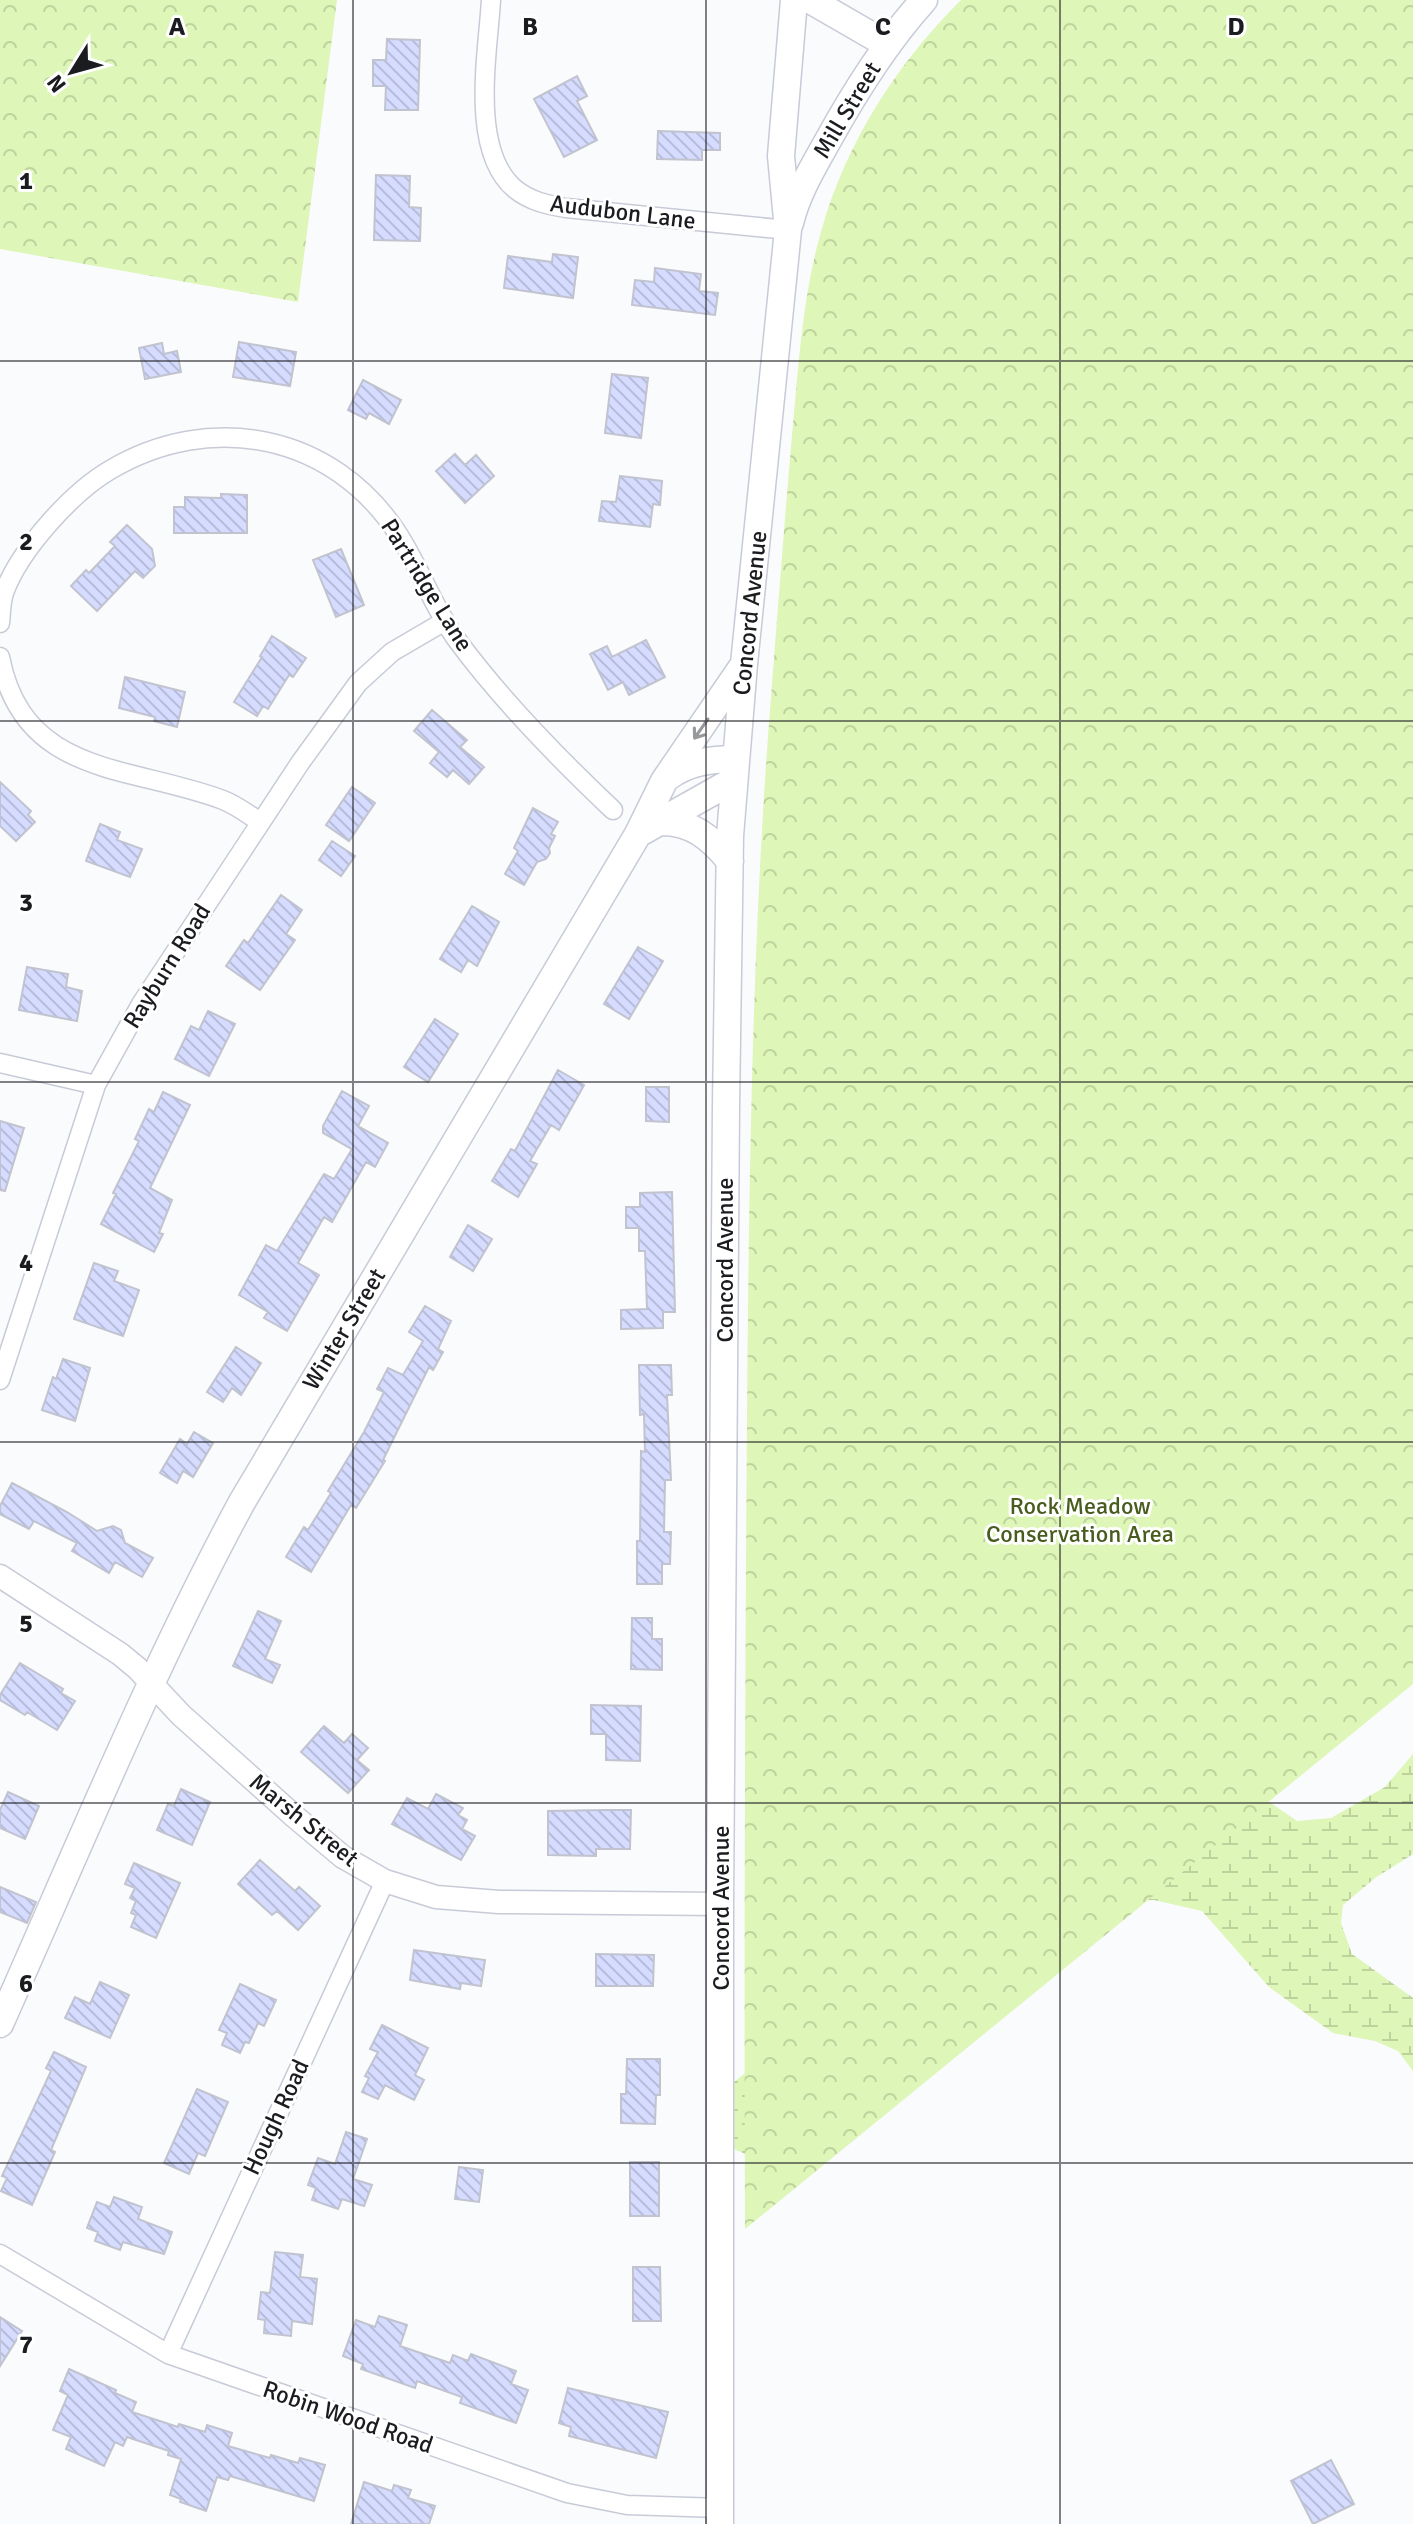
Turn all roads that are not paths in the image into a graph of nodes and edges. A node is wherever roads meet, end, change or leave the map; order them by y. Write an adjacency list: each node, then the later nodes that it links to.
1 (491, 0): 6 (street, Audubon Lane)
2 (794, 0): 6 (main road, Concord Avenue)
3 (810, 0): 5 (main road)
4 (924, 0): 5 (main road, Mill Street)
5 (888, 45): 6 (main road, Mill Street)
6 (788, 230): 10 (main road, Concord Avenue)
7 (445, 621): 8 (street, Partridge Lane); 13 (street, Partridge Lane); 14 (street, Rayburn Road)
8 (0, 623)
9 (0, 657): 14 (street)
10 (744, 664): 11 (main road, Concord Avenue); 12 (main road, Winter Street, one-way to 12)
11 (735, 769): 12 (main road); 15 (main road); 16 (main road, Concord Avenue)
12 (664, 781): 15 (main road, Winter Street)
13 (613, 810)
14 (260, 822): 18 (street, Rayburn Road)
15 (649, 828): 16 (main road); 21 (main road, Winter Street)
16 (730, 861): 23 (main road, Concord Avenue)
17 (0, 1063): 18 (street)
18 (96, 1085): 19 (street, Rayburn Road)
19 (0, 1380)
20 (0, 1576): 21 (street, Marsh Street)
21 (152, 1684): 22 (street, Marsh Street); 24 (main road, Winter Street)
22 (385, 1881): 23 (street, Marsh Street); 26 (street, Hough Road)
23 (720, 1904): 27 (main road, Concord Avenue)
24 (0, 2024)
25 (0, 2254): 26 (street, Robin Wood Road)
26 (168, 2354): 27 (street, Robin Wood Road)
27 (720, 2516)

